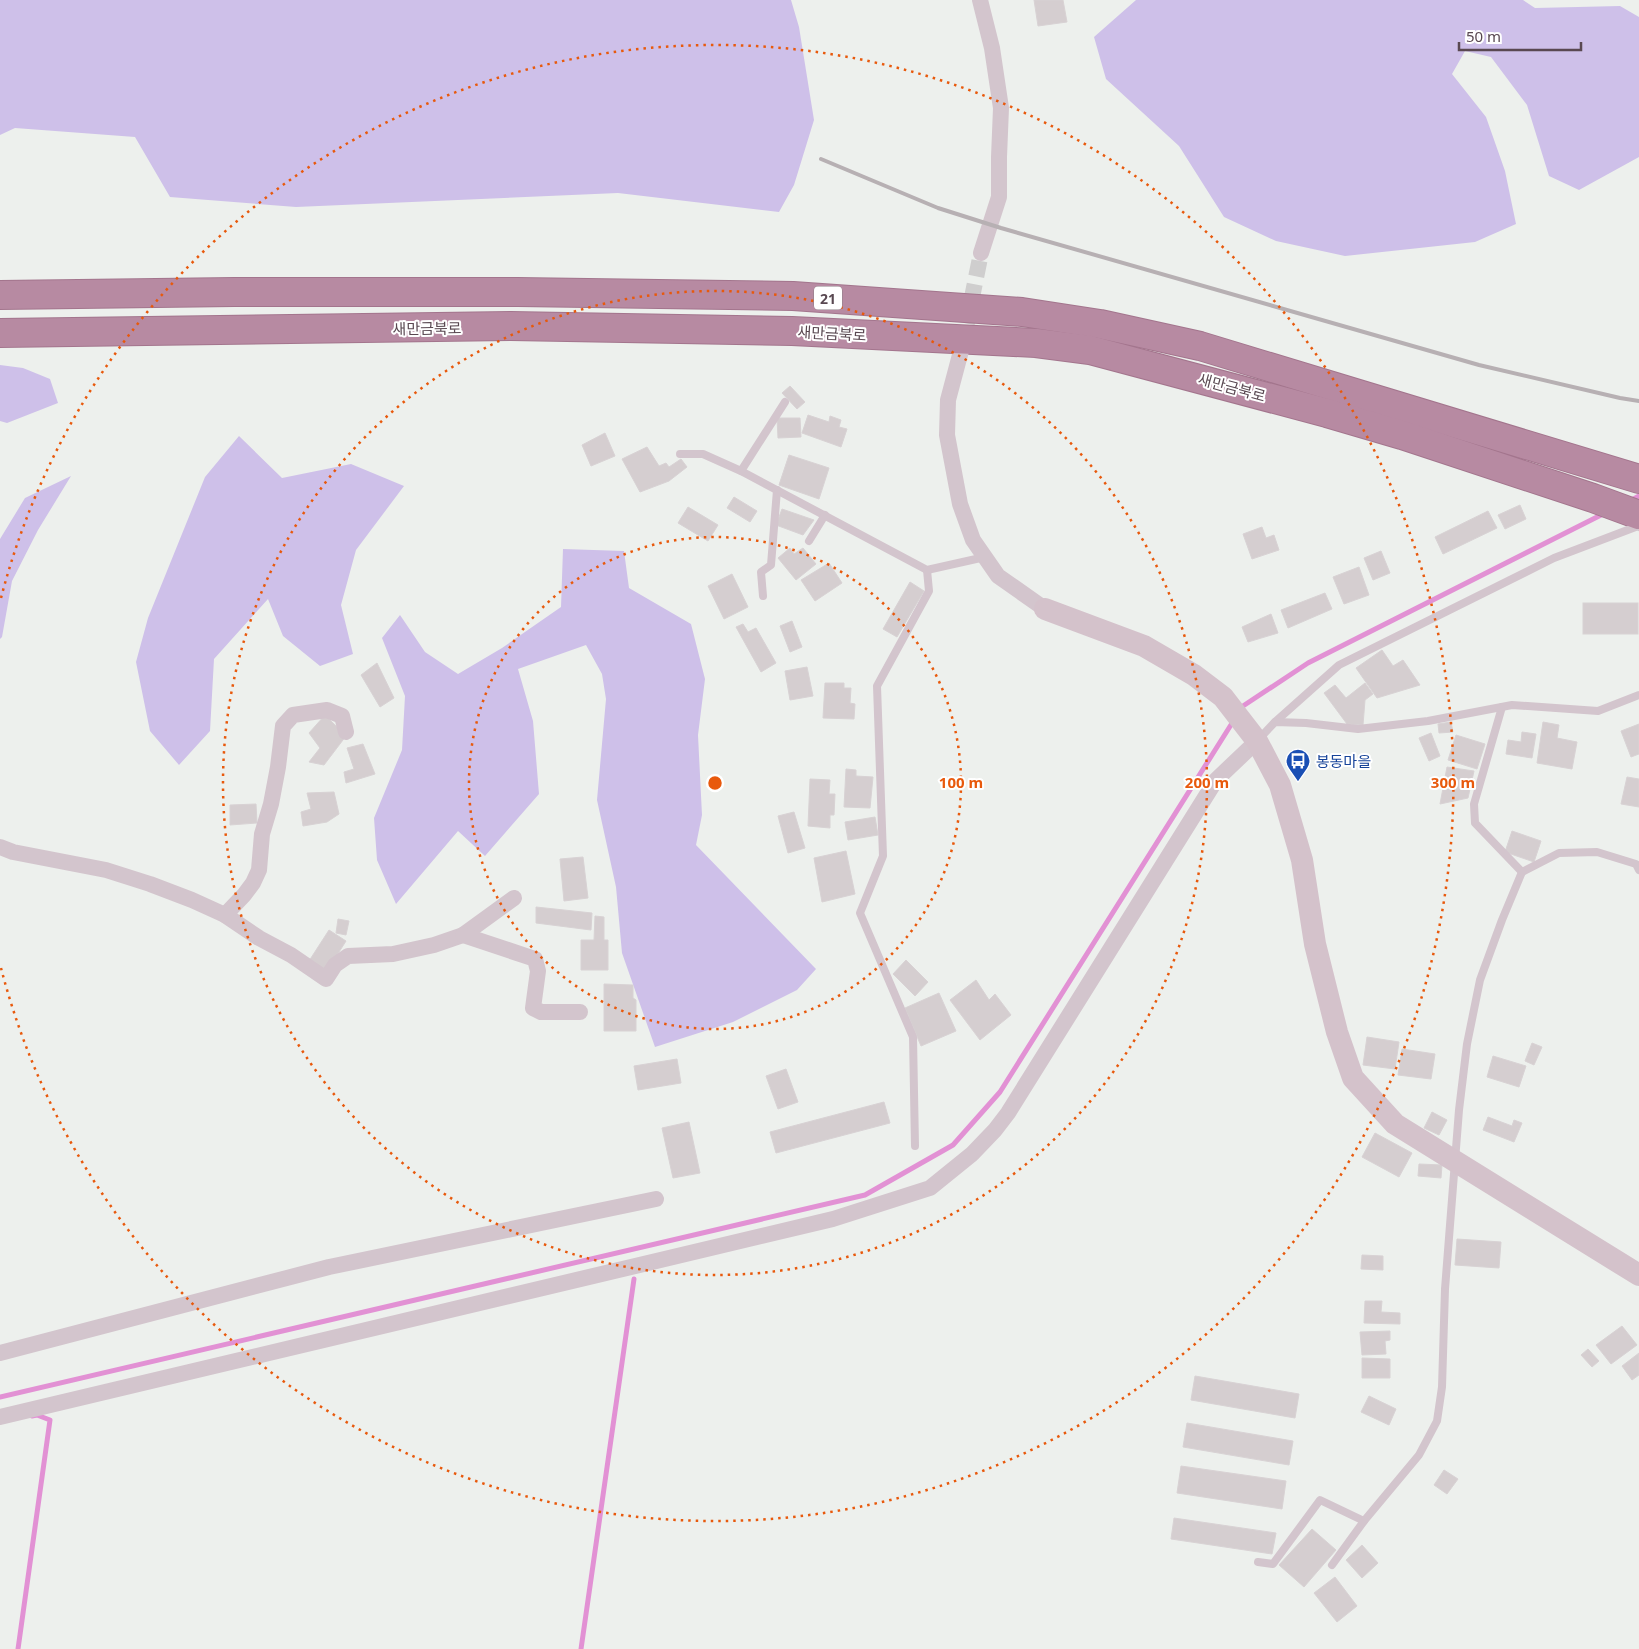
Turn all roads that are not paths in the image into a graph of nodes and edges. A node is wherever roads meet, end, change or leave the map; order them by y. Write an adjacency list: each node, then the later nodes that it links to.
1 (980, 0): 2 (street)
2 (982, 252)
3 (0, 295): 9 (highway, 새만금북로 / 21)
4 (0, 333): 12 (highway, 새만금북로 / 21)
5 (961, 351): 15 (street)
6 (785, 402): 8 (lane)
7 (680, 454): 8 (lane)
8 (741, 470): 10 (lane)
9 (1636, 478)
10 (777, 490): 11 (lane); 17 (lane)
11 (825, 515): 14 (lane); 16 (lane)
12 (1639, 515)
13 (1639, 527): 21 (lane)
14 (809, 541)
15 (985, 557): 16 (lane); 18 (street)
16 (927, 570): 31 (lane)
17 (763, 596)
18 (1045, 610): 23 (street)
19 (1639, 695): 20 (lane)
20 (1502, 707): 21 (lane); 26 (lane)
21 (1275, 722): 23 (lane)
22 (346, 732): 28 (street)
23 (1257, 741): 32 (street); 36 (street)
24 (0, 847): 28 (street)
25 (1639, 870): 26 (lane)
26 (1522, 872): 32 (lane)
27 (514, 898): 29 (street)
28 (225, 914): 29 (street)
29 (463, 935): 30 (street)
30 (580, 1012)
31 (915, 1146)
32 (1455, 1162): 34 (street); 37 (lane)
33 (656, 1199): 35 (street)
34 (1639, 1275)
35 (0, 1353)
36 (0, 1417)
37 (1364, 1521): 38 (lane); 39 (lane)
38 (1258, 1562)
39 (1332, 1566)

